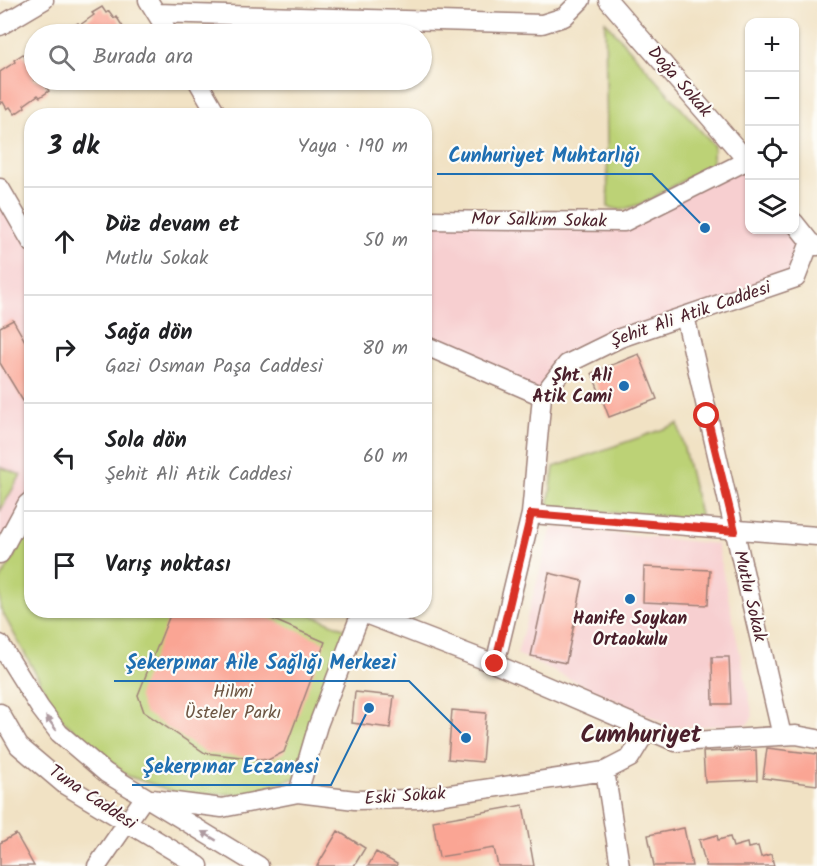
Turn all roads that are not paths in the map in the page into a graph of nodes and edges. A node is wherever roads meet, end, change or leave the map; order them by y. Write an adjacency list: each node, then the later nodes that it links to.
1 (44, 0): 6 (street)
2 (581, 0): 4 (street)
3 (608, 0): 9 (street, Doğa Sokak)
4 (152, 6): 5 (street)
5 (163, 24)
6 (0, 26)
7 (202, 90): 8 (street)
8 (213, 108)
9 (745, 160)
10 (745, 164): 12 (street, Mor Salkım Sokak)
11 (0, 188): 14 (street)
12 (432, 220)
13 (799, 226): 15 (street)
14 (24, 229)
15 (815, 242): 16 (street, Şehit Ali Atik Caddesi)
16 (685, 316): 18 (street, Şehit Ali Atik Caddesi); 21 (street, Mutlu Sokak)
17 (432, 348): 18 (street)
18 (542, 396): 20 (street)
19 (24, 510): 23 (street)
20 (531, 514): 21 (street); 27 (street)
21 (735, 531): 22 (street); 30 (street, Mutlu Sokak)
22 (817, 536)
23 (0, 554)
24 (356, 618): 33 (street)
25 (374, 618): 27 (street)
26 (0, 644): 34 (street, Tuna Caddesi, one-way to 26)
27 (495, 664): 29 (street)
28 (0, 713): 35 (street, Tuna Caddesi)
29 (647, 730): 30 (street); 32 (street, Eski Sokak)
30 (782, 736): 31 (street)
31 (817, 739)
32 (605, 771): 33 (street, Eski Sokak); 39 (street)
33 (298, 793): 34 (street, Eski Sokak)
34 (144, 798): 35 (street); 38 (street, Tuna Caddesi, one-way to 34)
35 (127, 822): 36 (street); 37 (street, Tuna Caddesi)
36 (97, 866)
37 (199, 866)
38 (259, 866)
39 (620, 866)

